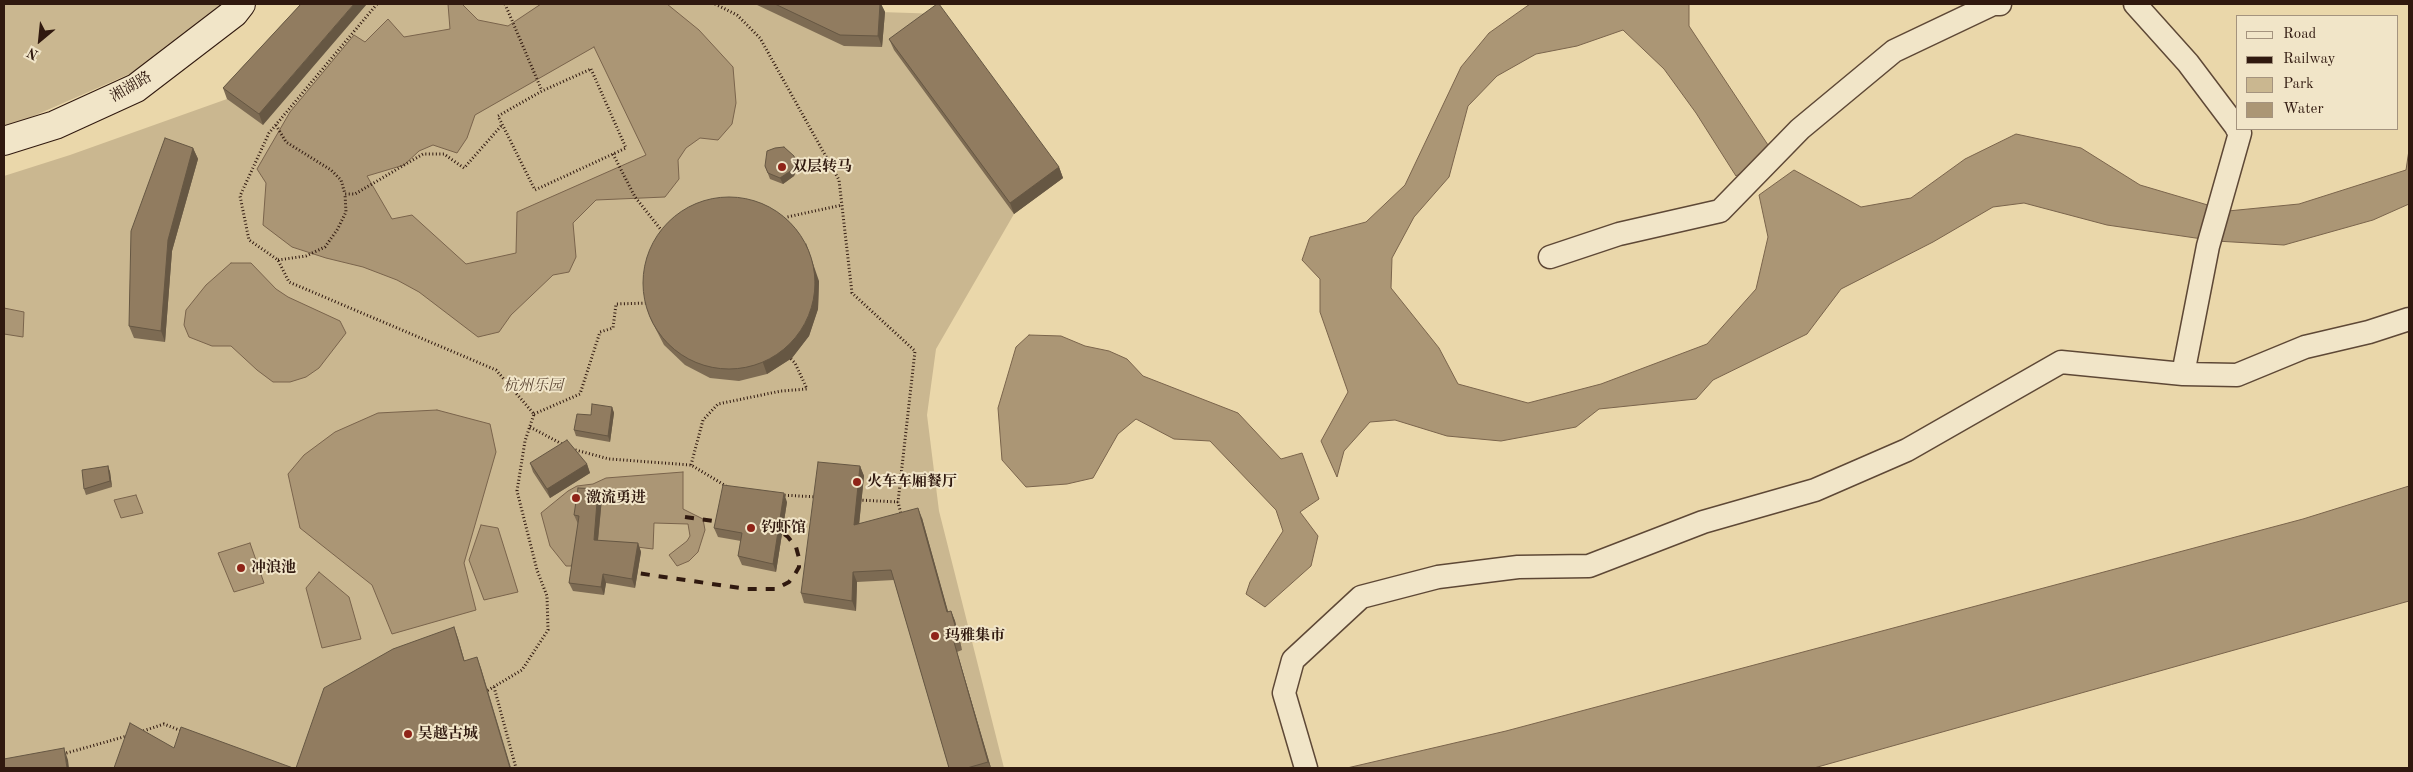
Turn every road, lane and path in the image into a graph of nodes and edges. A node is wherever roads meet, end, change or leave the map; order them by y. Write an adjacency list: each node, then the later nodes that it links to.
1 (241, 4): 13 (main road, 湘湖路)
2 (377, 4): 9 (path)
3 (505, 4): 8 (path)
4 (715, 4): 16 (path)
5 (1993, 4): 6 (street); 19 (street)
6 (2000, 4)
7 (2135, 4): 11 (street)
8 (542, 91): 10 (path); 14 (path)
9 (276, 125): 15 (path); 20 (path)
10 (502, 125): 14 (path); 15 (path)
11 (2236, 127)
12 (2238, 130): 24 (street)
13 (4, 141)
14 (613, 154): 18 (path)
15 (346, 194): 20 (path)
16 (842, 205): 17 (path); 32 (path)
17 (782, 224)
18 (667, 237)
19 (1550, 257)
20 (278, 260): 25 (path)
21 (651, 303): 25 (path)
22 (2409, 319): 24 (street)
23 (784, 351): 27 (path)
24 (2183, 374): 39 (street)
25 (534, 414): 26 (path)
26 (530, 427): 27 (path); 34 (path)
27 (691, 465): 28 (path)
28 (730, 487)
29 (771, 494): 30 (path)
30 (820, 497)
31 (849, 499): 32 (path)
32 (898, 502): 33 (path)
33 (903, 521)
34 (494, 687): 35 (path); 38 (path)
35 (480, 695)
36 (192, 735): 37 (path)
37 (58, 755)
38 (516, 768)
39 (1306, 768)

